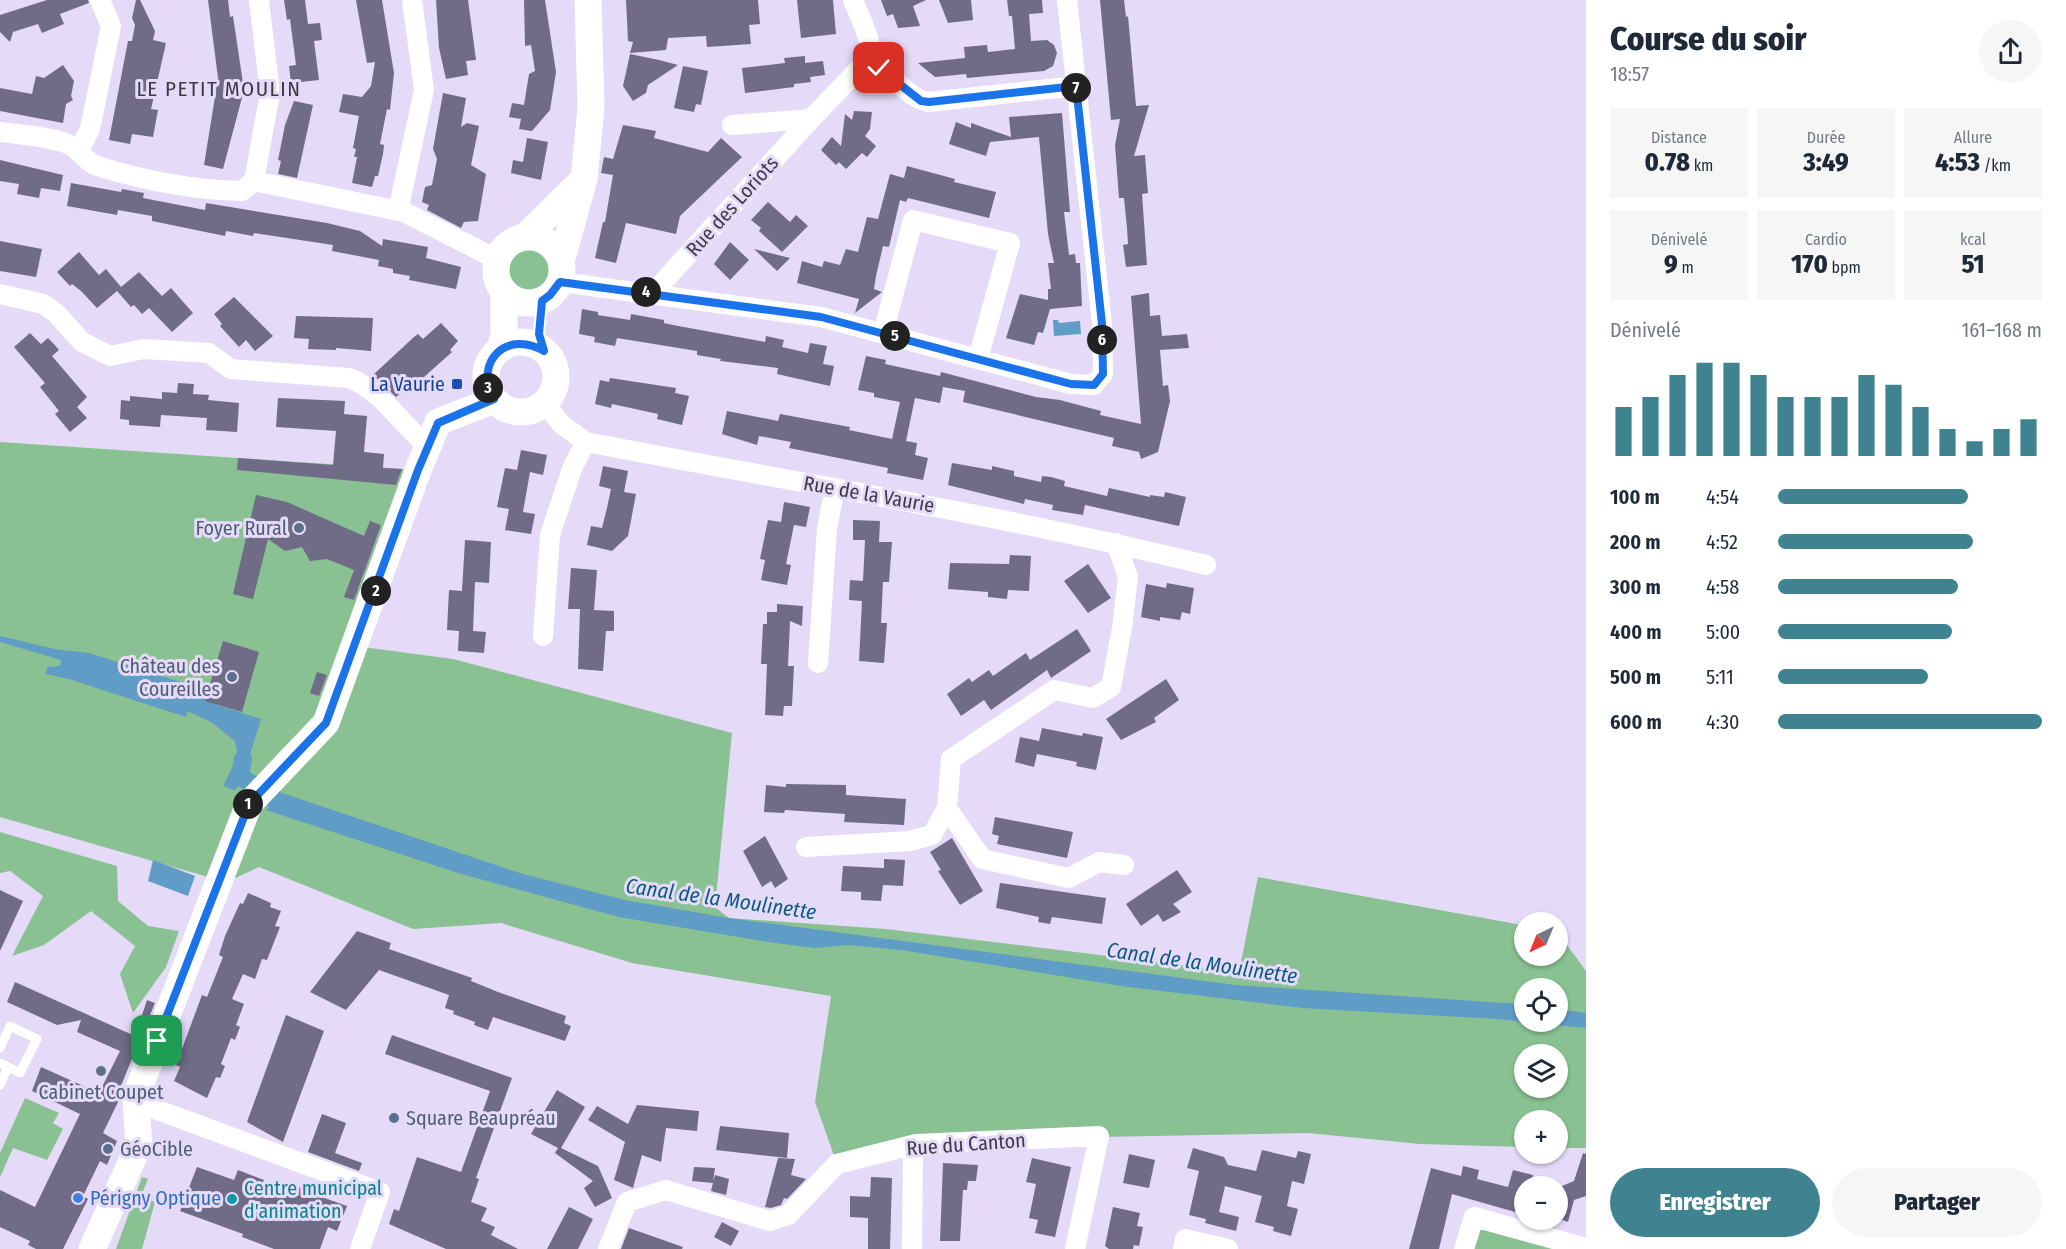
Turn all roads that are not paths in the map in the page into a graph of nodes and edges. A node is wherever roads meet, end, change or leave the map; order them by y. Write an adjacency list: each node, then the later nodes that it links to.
1 (100, 0): 12 (street)
2 (259, 0): 14 (street)
3 (412, 0): 15 (street)
4 (588, 0): 13 (street)
5 (853, 0): 7 (street)
6 (1066, 0): 8 (street)
7 (871, 66): 8 (street); 10 (street, Rue des Loriots)
8 (1076, 86): 26 (street)
9 (732, 125): 10 (street, Rue des Loriots)
10 (790, 130): 20 (street, Rue des Loriots)
11 (0, 132): 12 (street)
12 (79, 150): 14 (street)
13 (584, 179): 16 (street); 18 (street)
14 (254, 181): 15 (street)
15 (398, 211): 17 (street)
16 (525, 237): 17 (street); 18 (street)
17 (498, 260): 19 (street)
18 (561, 272): 20 (street); 22 (street)
19 (504, 291): 22 (street); 24 (street)
20 (653, 293): 23 (street)
21 (0, 294): 30 (street)
22 (542, 301): 25 (street)
23 (883, 333): 26 (street); 26 (street)
24 (501, 349): 25 (street); 27 (street)
25 (544, 351): 28 (street)
26 (978, 359)
27 (494, 399): 28 (street); 30 (street)
28 (545, 403): 29 (street, Rue de la Vaurie)
29 (586, 442): 31 (street, Rue de la Vaurie); 34 (street)
30 (428, 446): 42 (street)
31 (835, 488): 32 (street, Rue de la Vaurie); 35 (street)
32 (1116, 543): 33 (street, Rue de la Vaurie); 36 (street)
33 (1206, 565)
34 (543, 636)
35 (818, 663)
36 (947, 808): 37 (street); 38 (street)
37 (806, 847)
38 (1124, 865)
39 (0, 1048): 40 (lane)
40 (4, 1065): 41 (lane)
41 (0, 1085)
42 (136, 1102): 45 (street); 46 (street)
43 (916, 1144): 47 (street, Rue du Canton); 48 (street); 49 (street, Rue du Canton)
44 (1586, 1248): 52 (street)
45 (92, 1249)
46 (360, 1249)
47 (608, 1249)
48 (912, 1249)
49 (1075, 1249)
50 (1183, 1249): 51 (street)
51 (1228, 1249)
52 (1464, 1249)

